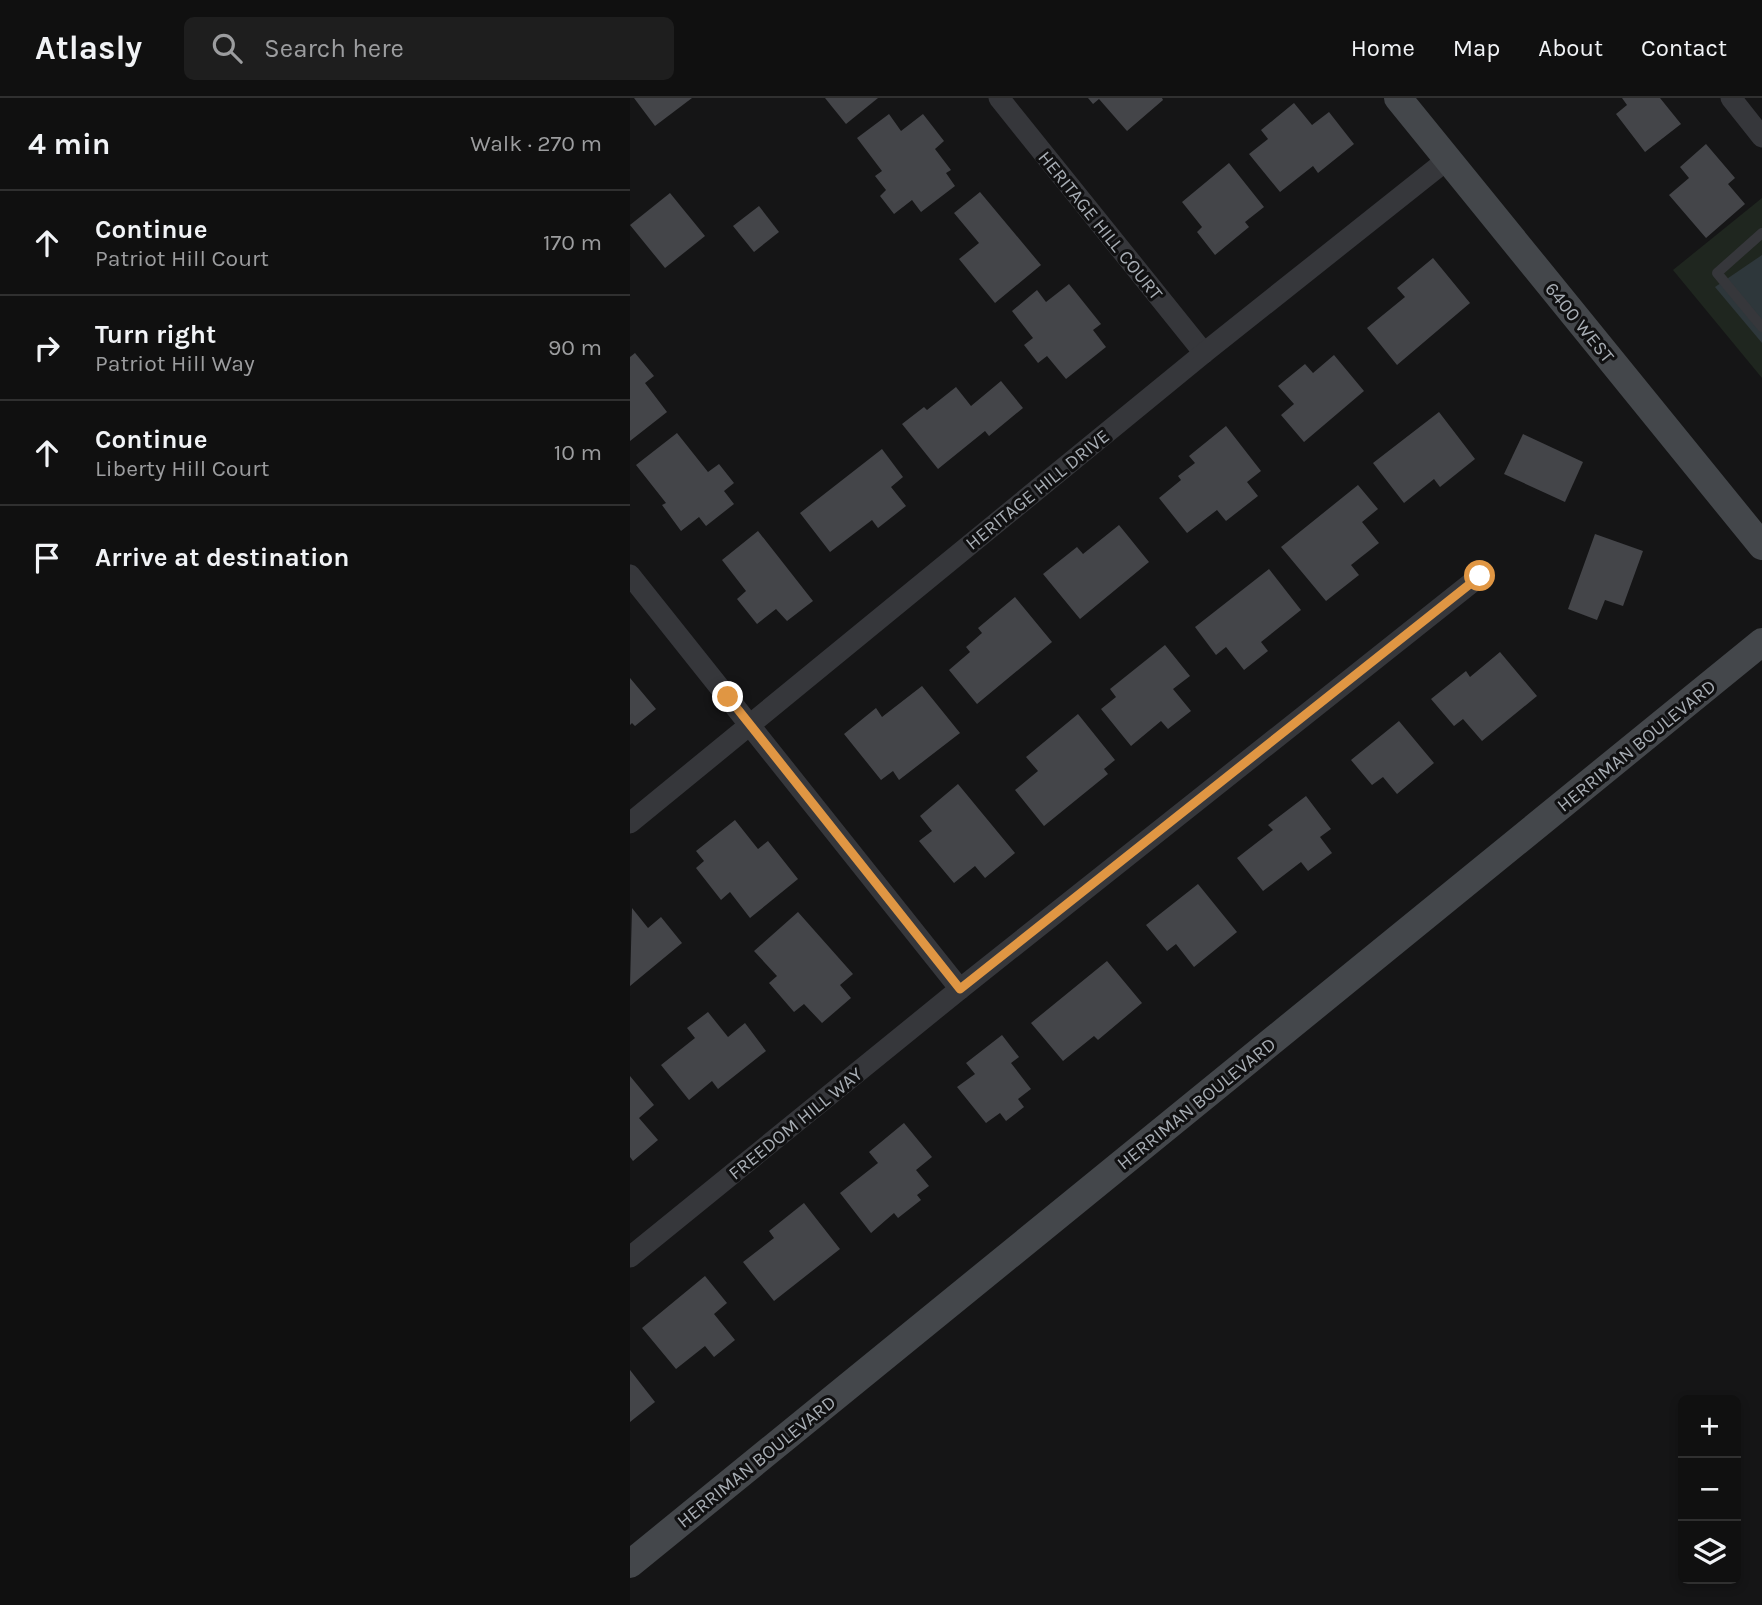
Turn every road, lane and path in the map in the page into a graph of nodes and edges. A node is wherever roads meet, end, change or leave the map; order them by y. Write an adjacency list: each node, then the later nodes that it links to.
1 (999, 98): 8 (street, HERITAGE HILL COURT)
2 (1398, 98): 5 (street, 6400 WEST)
3 (1731, 98): 4 (street)
4 (1762, 136)
5 (1448, 159): 8 (street, HERITAGE HILL DRIVE); 9 (street, 6400 WEST)
6 (1762, 233): 7 (lane)
7 (1762, 327)
8 (1204, 353): 13 (street, HERITAGE HILL DRIVE)
9 (1762, 546)
10 (630, 575): 13 (street)
11 (1480, 576): 15 (street, FREEDOM HILL WAY)
12 (1762, 642): 17 (street, HERRIMAN BOULEVARD)
13 (750, 724): 14 (street, HERITAGE HILL DRIVE); 15 (street)
14 (630, 822)
15 (960, 989): 16 (street, FREEDOM HILL WAY)
16 (630, 1257)
17 (630, 1564)

